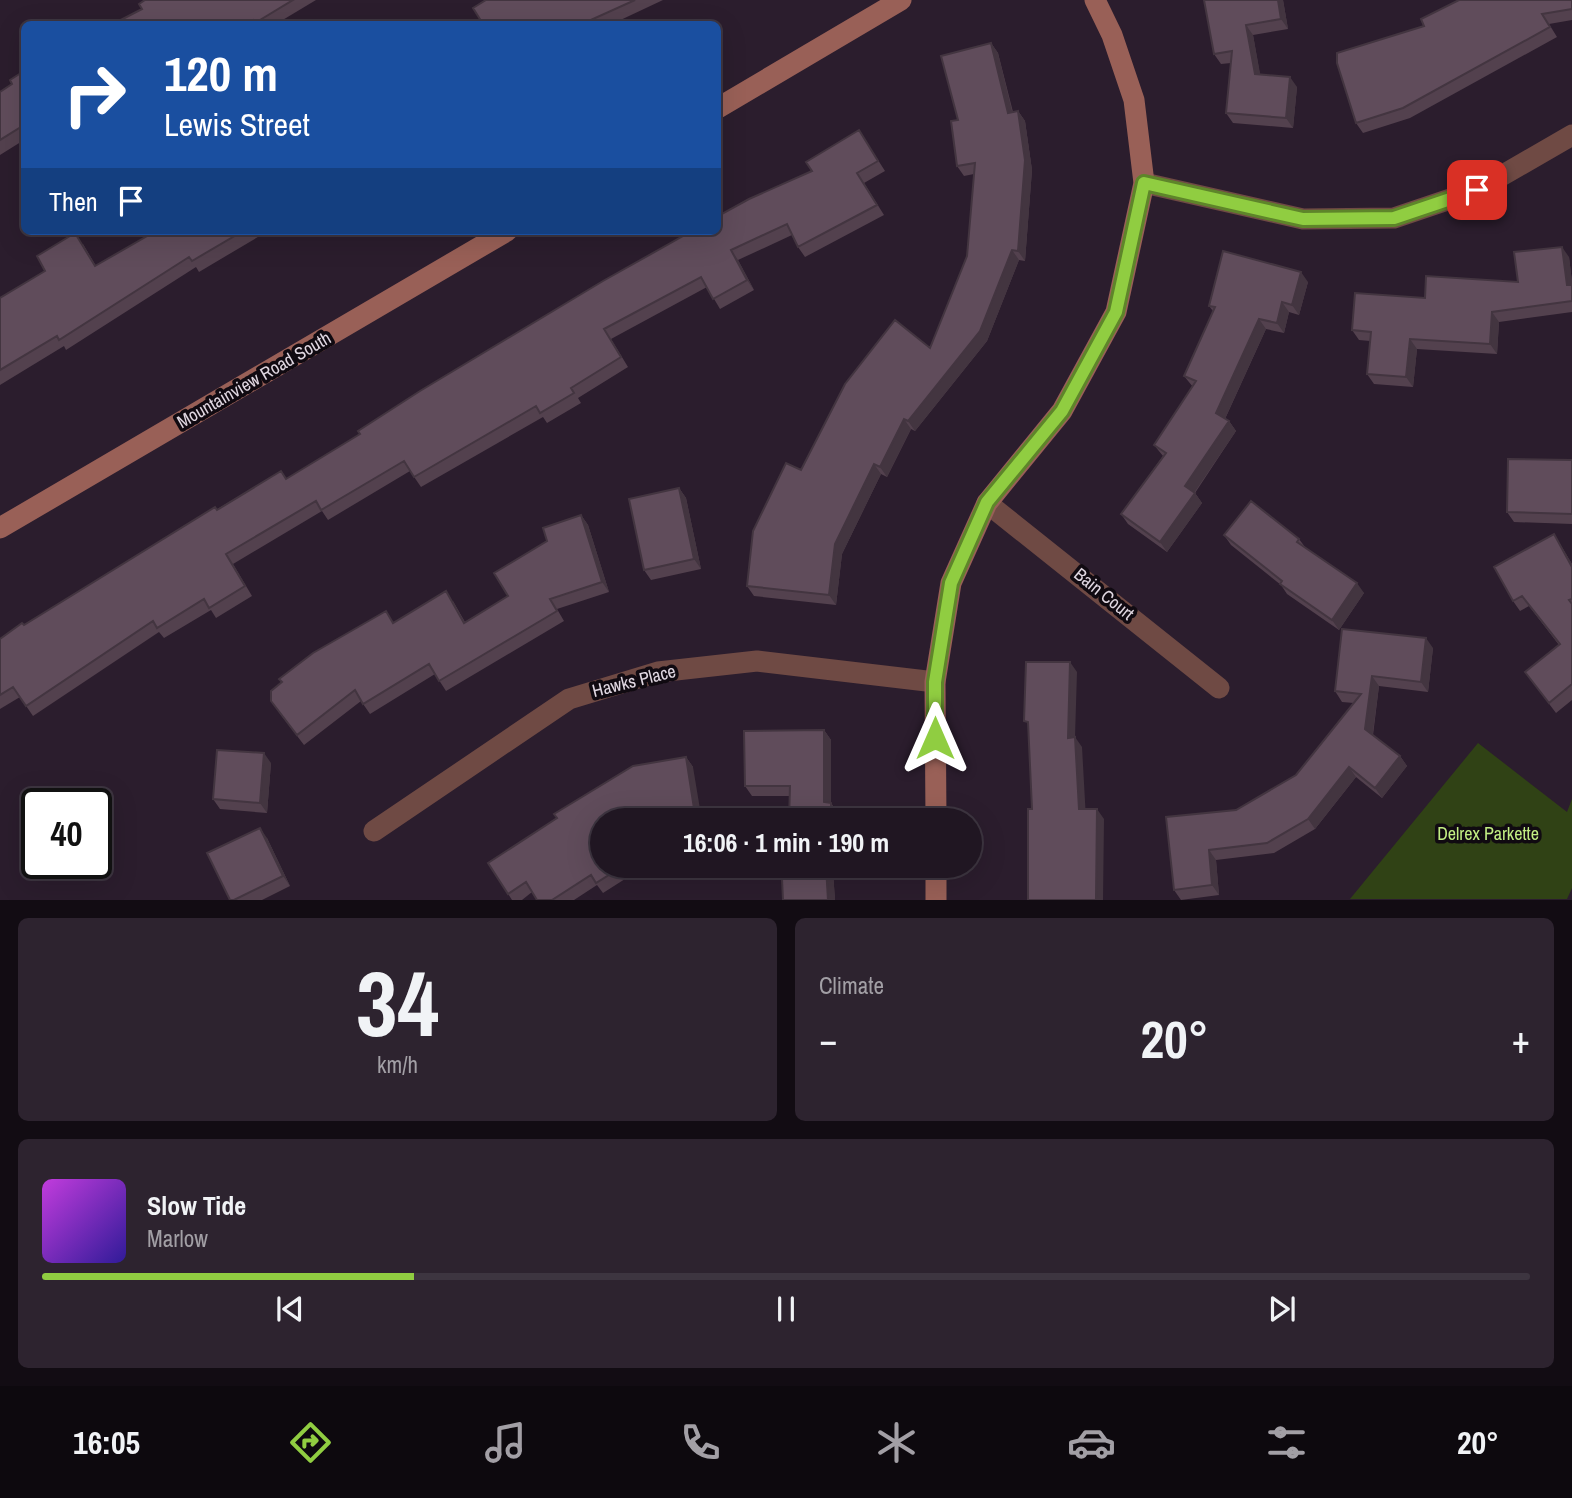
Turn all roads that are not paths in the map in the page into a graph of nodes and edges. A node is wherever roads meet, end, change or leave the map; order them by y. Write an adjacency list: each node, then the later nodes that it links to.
1 (901, 0): 3 (street)
2 (1095, 0): 5 (street)
3 (721, 106)
4 (1572, 135): 5 (street)
5 (1144, 183): 7 (street)
6 (501, 235): 8 (street, Mountainview Road South)
7 (987, 502): 9 (street); 10 (street, Bain Court)
8 (0, 528)
9 (935, 682): 11 (street); 12 (street, Hawks Place)
10 (1219, 688)
11 (936, 808)
12 (373, 831)
13 (936, 878): 14 (street)
14 (936, 900)

